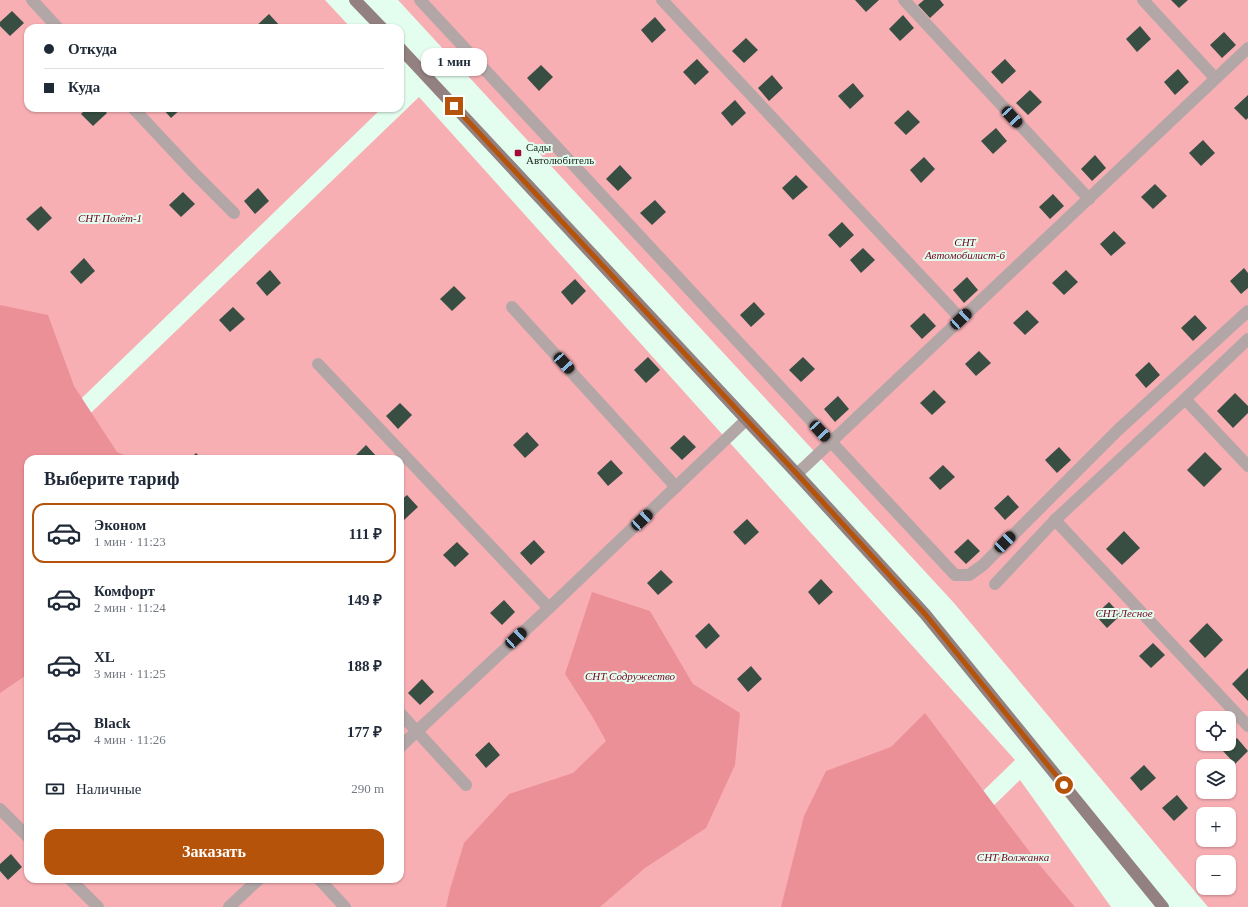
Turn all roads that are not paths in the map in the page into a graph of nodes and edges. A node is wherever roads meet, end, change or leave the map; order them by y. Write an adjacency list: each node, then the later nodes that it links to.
1 (32, 0): 7 (street)
2 (355, 0): 8 (street)
3 (420, 0): 22 (street)
4 (662, 0): 17 (street)
5 (904, 0): 13 (street)
6 (1143, 0): 11 (street)
7 (54, 24)
8 (378, 24)
9 (1248, 48): 11 (street)
10 (404, 52): 21 (street)
11 (1215, 78): 13 (street)
12 (137, 112): 14 (street)
13 (1089, 199): 17 (street)
14 (234, 213)
15 (512, 306): 25 (street)
16 (1248, 311): 22 (street)
17 (961, 319): 22 (street)
18 (1248, 339): 20 (street)
19 (318, 364): 28 (street)
20 (1185, 400): 23 (street); 26 (street)
21 (746, 420): 24 (street); 25 (street)
22 (831, 442): 24 (street)
23 (1248, 466)
24 (797, 474): 42 (street)
25 (676, 487): 28 (street)
26 (1055, 520): 27 (street); 30 (street)
27 (995, 584)
28 (549, 608): 31 (street)
29 (404, 717): 31 (street)
30 (1248, 726)
31 (417, 731): 32 (street); 33 (street)
32 (404, 743)
33 (466, 785)
34 (0, 809): 35 (street)
35 (24, 833)
36 (74, 883): 39 (street)
37 (255, 883): 40 (street)
38 (323, 883): 41 (street)
39 (98, 907)
40 (229, 907)
41 (345, 907)
42 (1162, 907)

